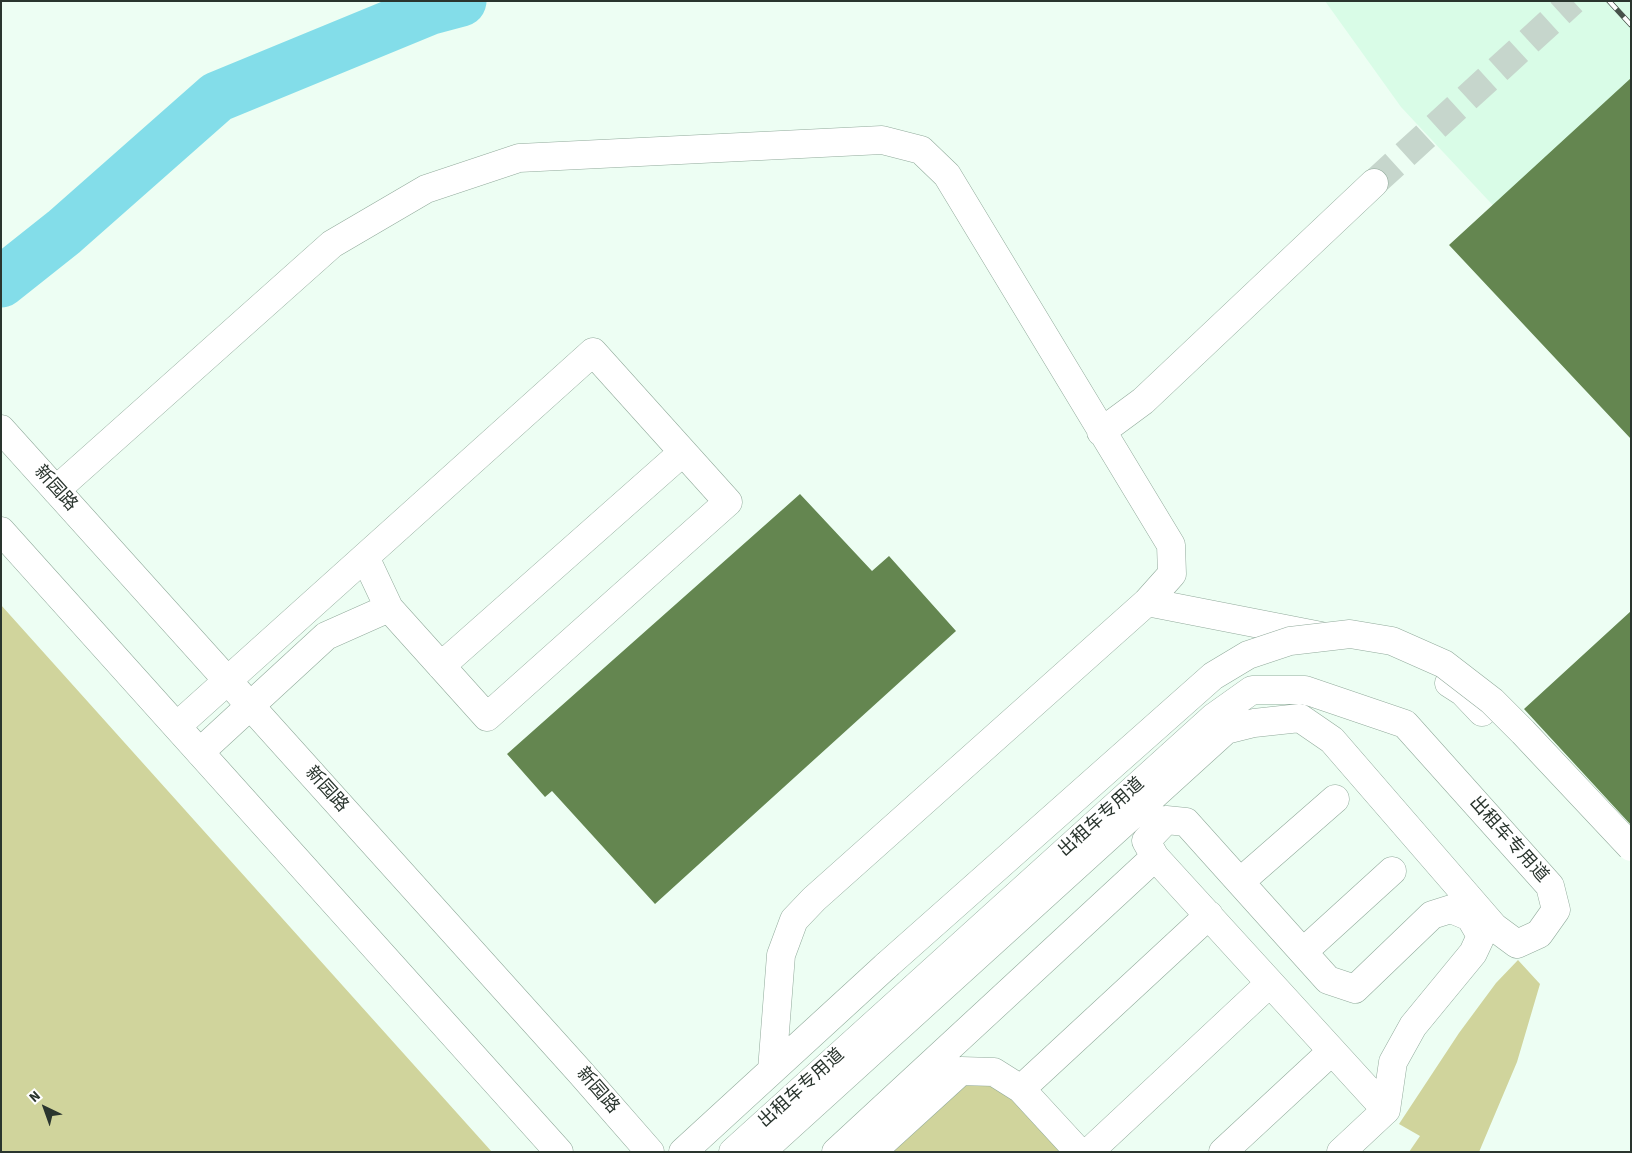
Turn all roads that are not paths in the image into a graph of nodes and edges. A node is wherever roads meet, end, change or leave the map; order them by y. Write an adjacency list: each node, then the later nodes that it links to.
1 (1374, 183): 3 (main road)
2 (1, 429): 5 (main road, 新园路)
3 (1101, 432): 5 (main road); 8 (main road)
4 (683, 452): 7 (main road); 10 (main road); 10 (main road)
5 (56, 490): 11 (main road, 新园路)
6 (1, 531): 14 (main road)
7 (365, 557): 9 (main road); 11 (main road)
8 (1147, 602): 13 (main road); 25 (main road)
9 (389, 608): 10 (main road); 12 (main road)
10 (441, 666)
11 (227, 680): 12 (main road, 新园路); 14 (main road)
12 (250, 706): 15 (main road); 29 (main road, 新园路)
13 (1482, 712)
14 (177, 726): 15 (main road)
15 (200, 752): 28 (main road)
16 (1335, 799): 20 (main road)
17 (1631, 847): 25 (main road, bridge)
18 (1155, 857): 20 (main road); 21 (main road); 33 (main road)
19 (1392, 870): 22 (main road)
20 (1240, 882): 22 (main road)
21 (1208, 915): 23 (main road); 26 (main road)
22 (1304, 952): 27 (main road)
23 (1270, 983): 24 (main road); 36 (main road)
24 (1332, 1051): 27 (main road); 37 (main road)
25 (772, 1070): 30 (main road)
26 (1021, 1089): 34 (main road); 35 (main road)
27 (1386, 1110): 38 (main road)
28 (559, 1152)
29 (650, 1152)
30 (683, 1152)
31 (733, 1152): 32 (main road, 出租车专用道)
32 (761, 1152)
33 (836, 1152)
34 (872, 1152)
35 (1079, 1152)
36 (1090, 1152)
37 (1223, 1152)
38 (1341, 1152)

